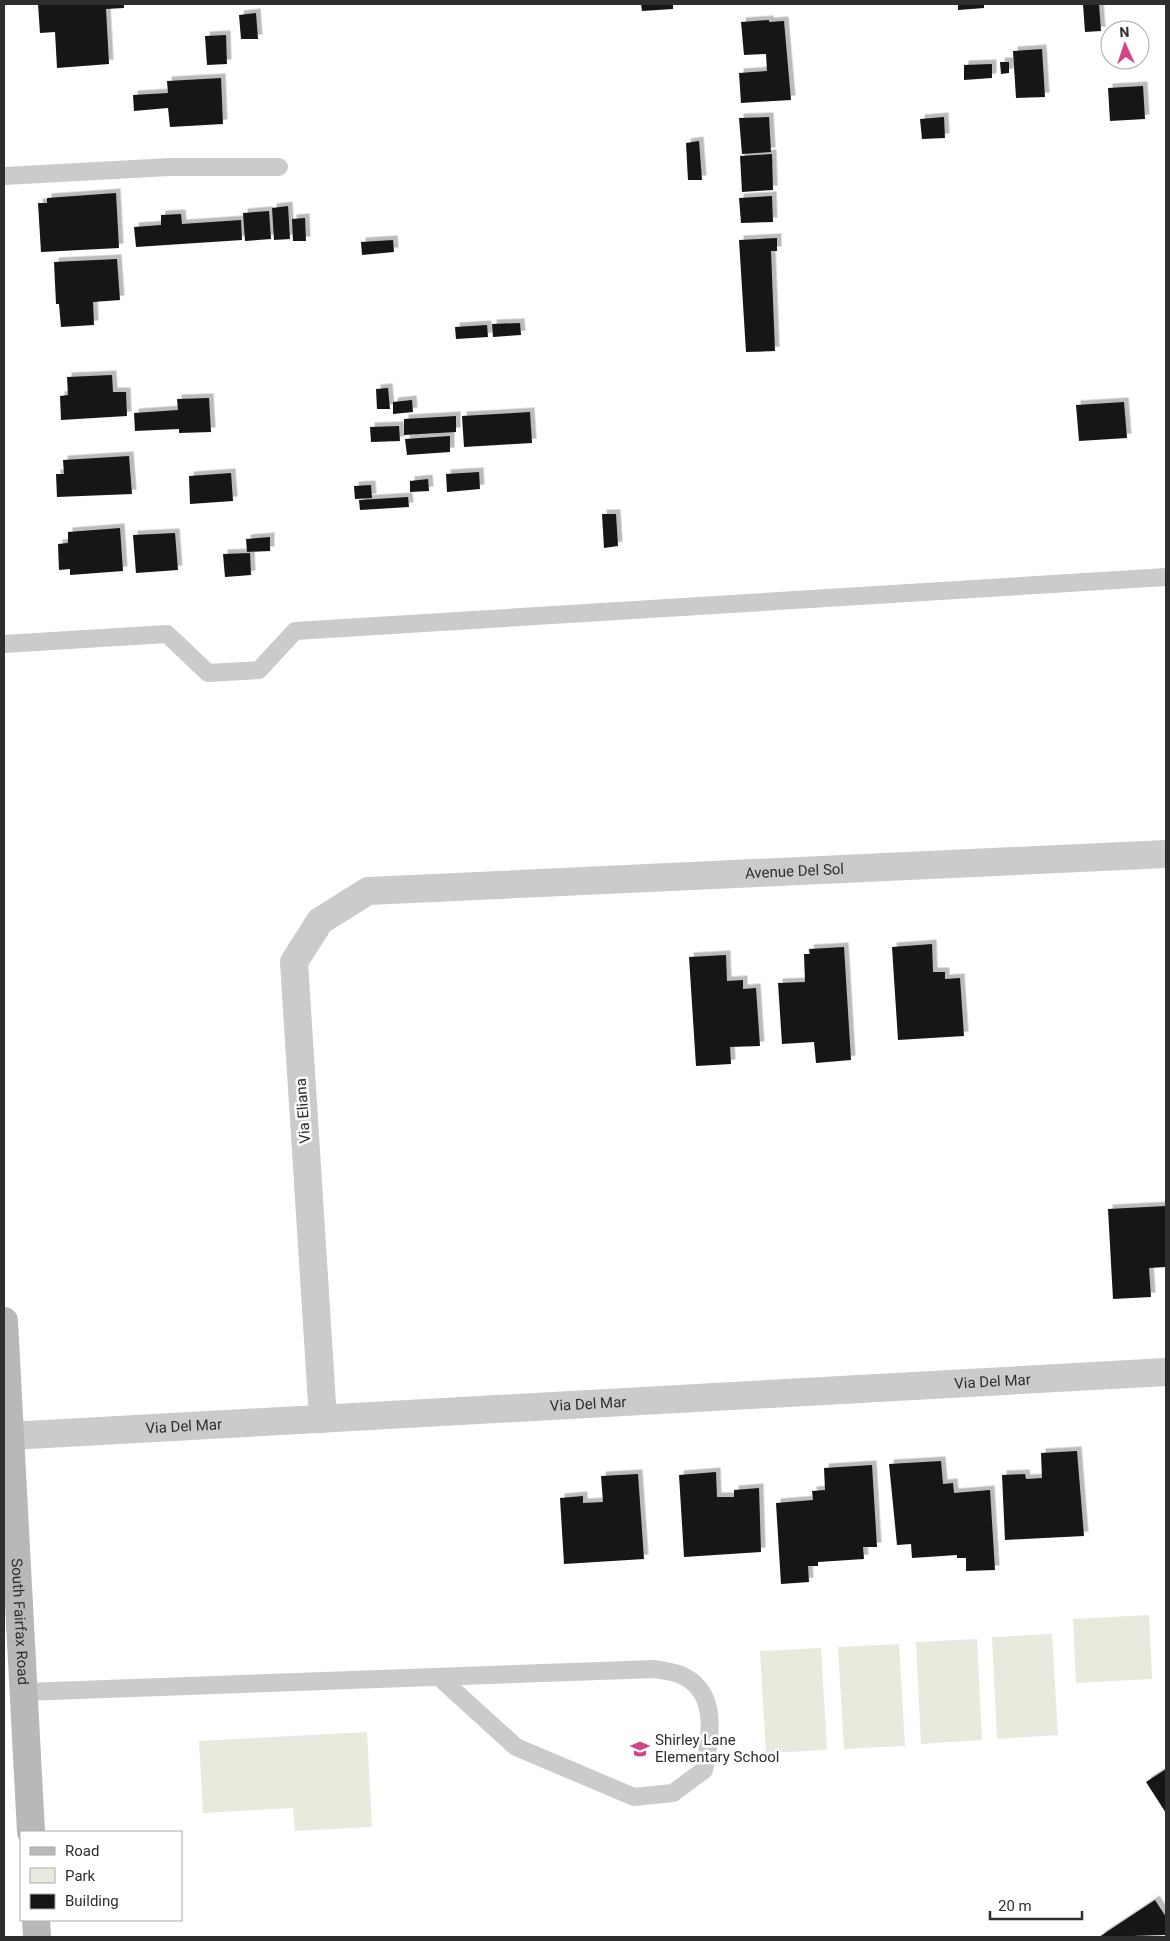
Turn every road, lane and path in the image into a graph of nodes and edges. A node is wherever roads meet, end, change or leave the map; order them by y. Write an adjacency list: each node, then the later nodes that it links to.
1 (279, 167): 2 (lane)
2 (4, 176)
3 (1166, 578): 4 (lane)
4 (4, 644)
5 (1166, 854): 6 (street, Avenue Del Sol)
6 (423, 888): 9 (street, Via Eliana)
7 (4, 1322): 10 (street, South Fairfax Road)
8 (1166, 1372): 9 (street, Via Del Mar)
9 (323, 1419): 10 (street, Via Del Mar)
10 (10, 1436): 12 (street, South Fairfax Road)
11 (439, 1677): 11 (lane); 12 (lane)
12 (24, 1692): 13 (street, South Fairfax Road)
13 (31, 1831)
14 (36, 1921): 15 (street)
15 (37, 1937)

